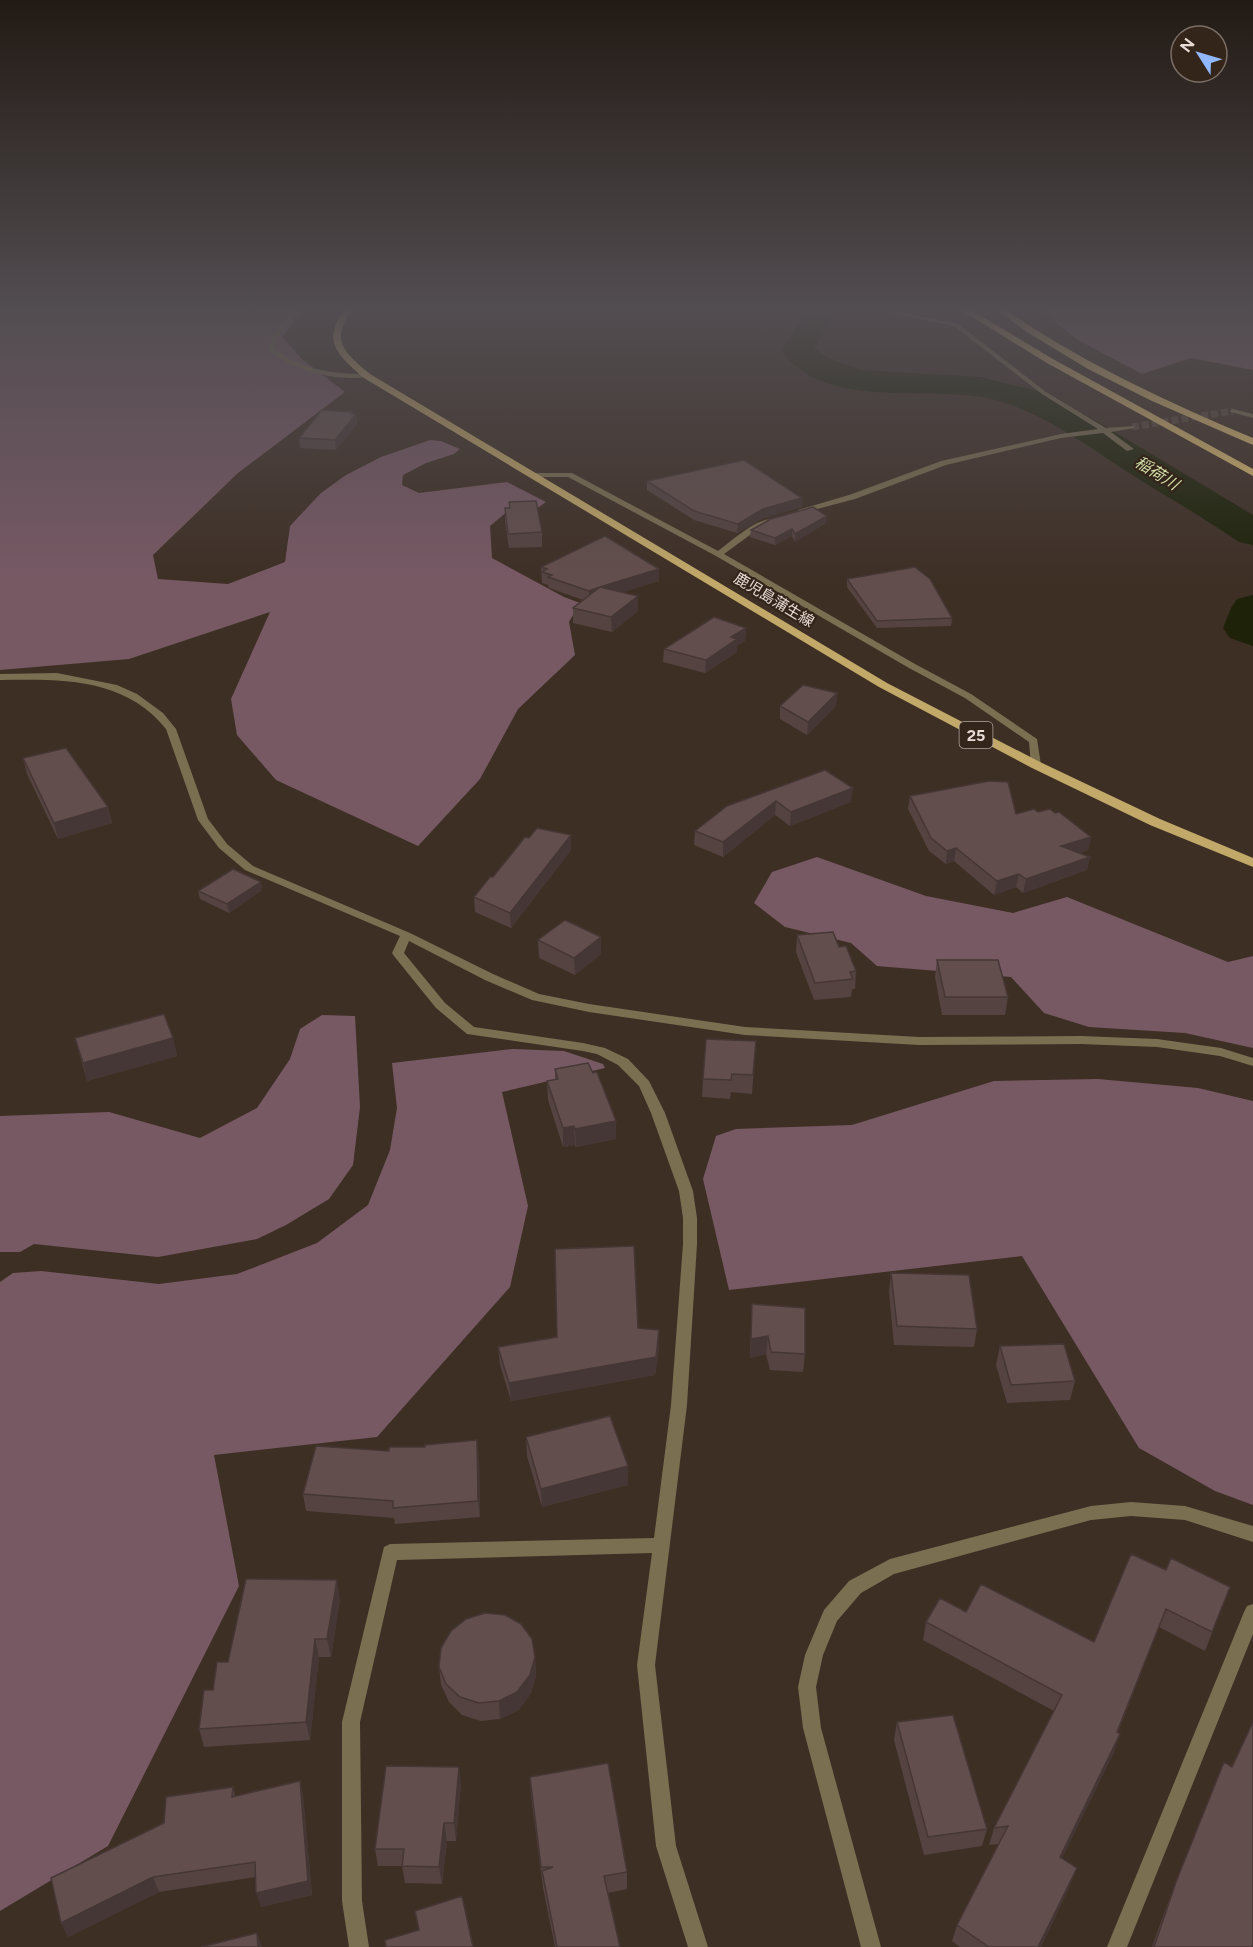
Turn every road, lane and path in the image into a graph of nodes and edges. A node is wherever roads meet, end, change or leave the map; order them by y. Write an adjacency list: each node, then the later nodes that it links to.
1 (409, 401): 12 (main road, 鹿児島蒲生線 / 25)
2 (1057, 401): 8 (street)
3 (1122, 401): 11 (highway)
4 (1160, 401): 9 (highway)
5 (1233, 411): 6 (street)
6 (1253, 416)
7 (1132, 427): 8 (street)
8 (1104, 430): 10 (street); 13 (street)
9 (1253, 442)
10 (1130, 448)
11 (1253, 474)
12 (534, 476): 15 (street); 17 (main road, 鹿児島蒲生線 / 25)
13 (788, 516)
14 (778, 519): 15 (street)
15 (719, 554): 17 (street)
16 (0, 677): 19 (street)
17 (1036, 765): 18 (main road, 鹿児島蒲生線 / 25)
18 (1253, 864)
19 (406, 935): 20 (street); 22 (street)
20 (1253, 1062)
21 (1253, 1534): 26 (street)
22 (660, 1545): 24 (street); 25 (street)
23 (1253, 1612): 27 (street)
24 (359, 1947)
25 (698, 1947)
26 (871, 1947)
27 (1118, 1947)

